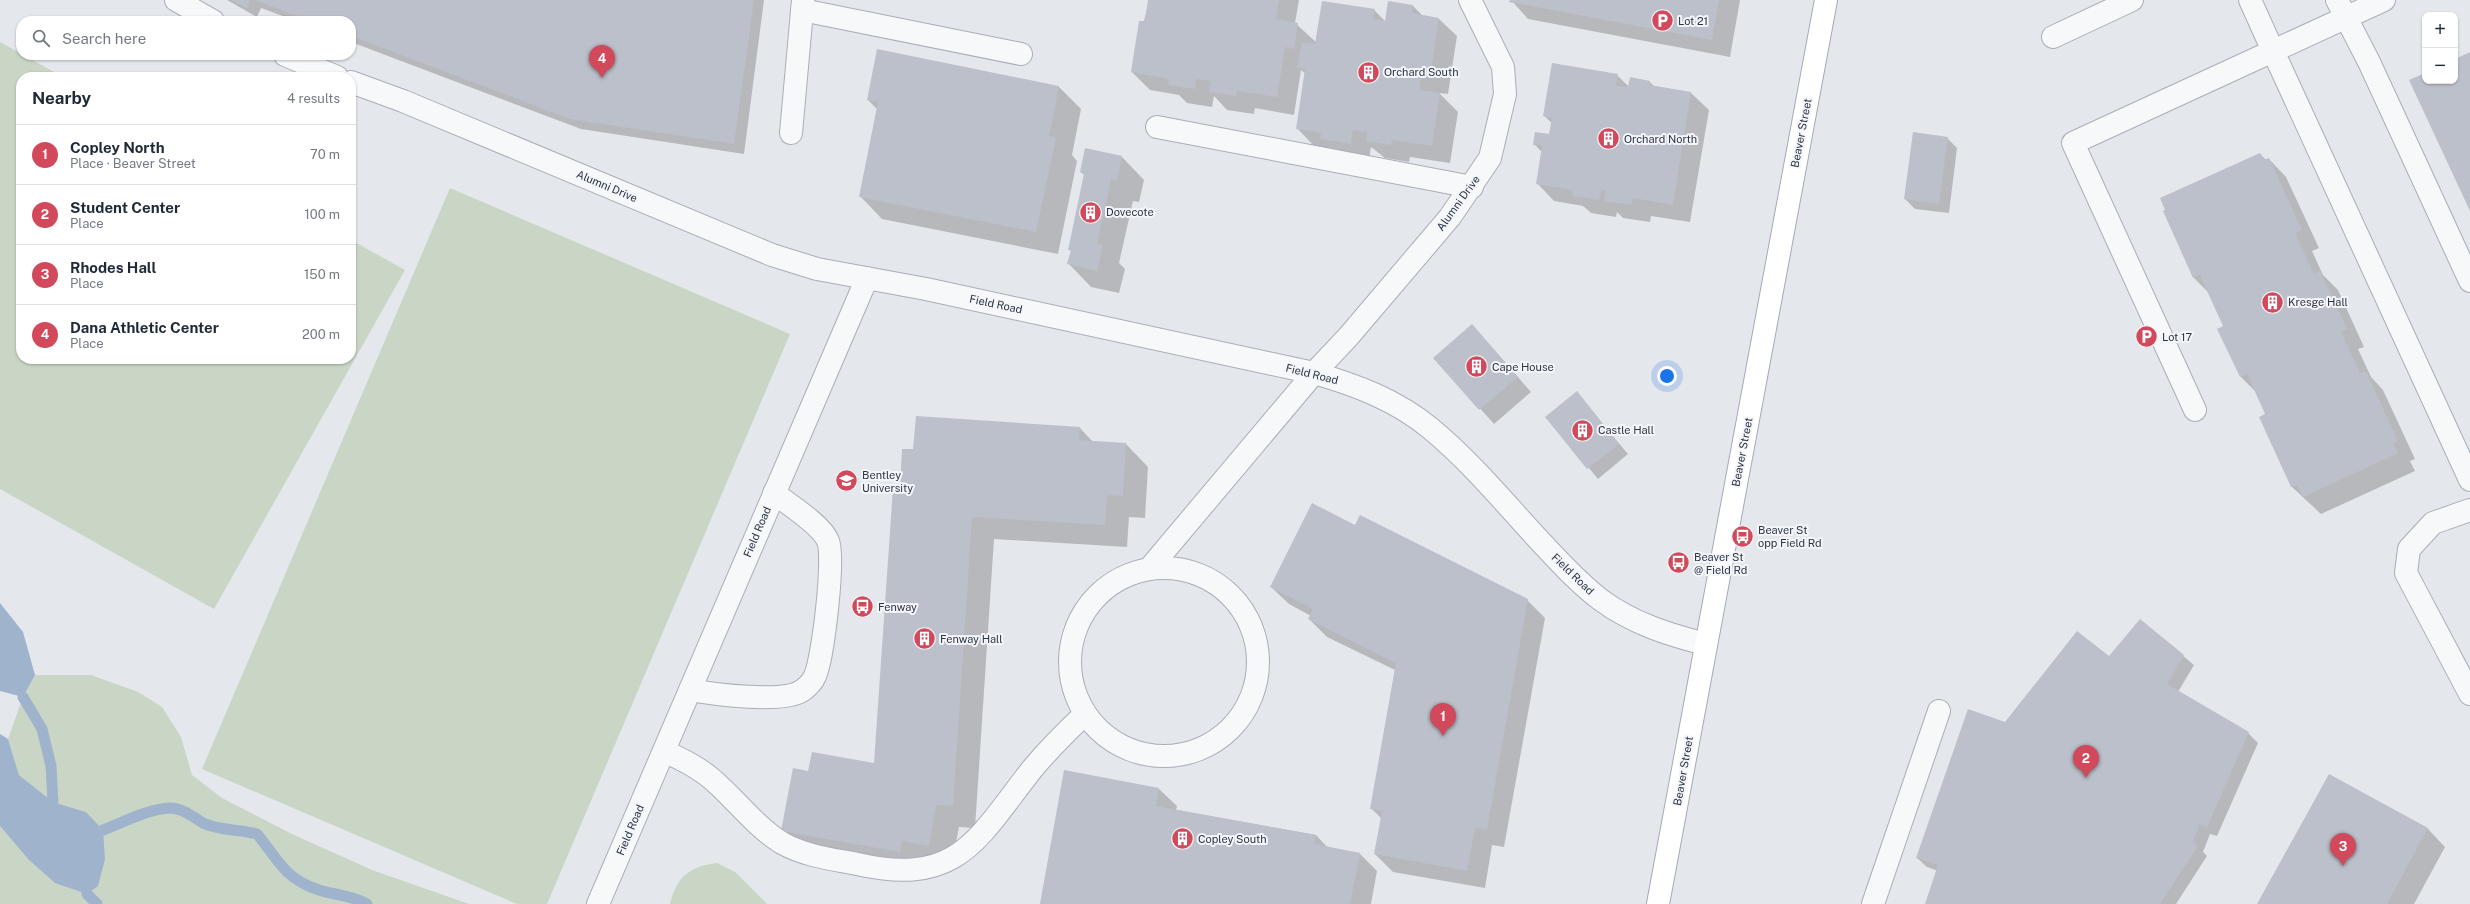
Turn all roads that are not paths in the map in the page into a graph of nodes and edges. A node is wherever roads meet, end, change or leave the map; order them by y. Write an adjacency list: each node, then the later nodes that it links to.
1 (176, 0): 9 (lane)
2 (1470, 0): 18 (lane, Alumni Drive)
3 (1826, 0): 27 (main road, Beaver Street)
4 (2132, 0): 10 (lane)
5 (2250, 0): 11 (lane)
6 (2384, 0): 8 (lane)
7 (802, 5): 12 (lane); 17 (lane)
8 (2341, 9): 11 (lane); 20 (lane)
9 (204, 16)
10 (2052, 37)
11 (2273, 51): 22 (lane); 23 (lane)
12 (1021, 54)
13 (297, 60): 14 (lane)
14 (325, 72)
15 (356, 84): 19 (lane, Alumni Drive)
16 (1157, 127): 18 (lane)
17 (791, 133)
18 (1472, 187): 21 (lane, Alumni Drive)
19 (867, 278): 21 (lane, Field Road); 24 (lane, Field Road)
20 (2470, 281)
21 (1314, 373): 26 (lane, Alumni Drive); 27 (lane, Field Road)
22 (2195, 410)
23 (2468, 472)
24 (774, 492): 28 (lane, Field Road); 28 (lane)
25 (2470, 510): 29 (lane)
26 (1149, 569): 31 (lane); 31 (lane)
27 (1706, 644): 34 (main road, Beaver Street)
28 (690, 690): 32 (lane, Field Road)
29 (2470, 694)
30 (1938, 711): 35 (lane)
31 (1085, 714): 32 (lane)
32 (664, 751): 33 (lane, Field Road)
33 (598, 904)
34 (1658, 904)
35 (1873, 904)

